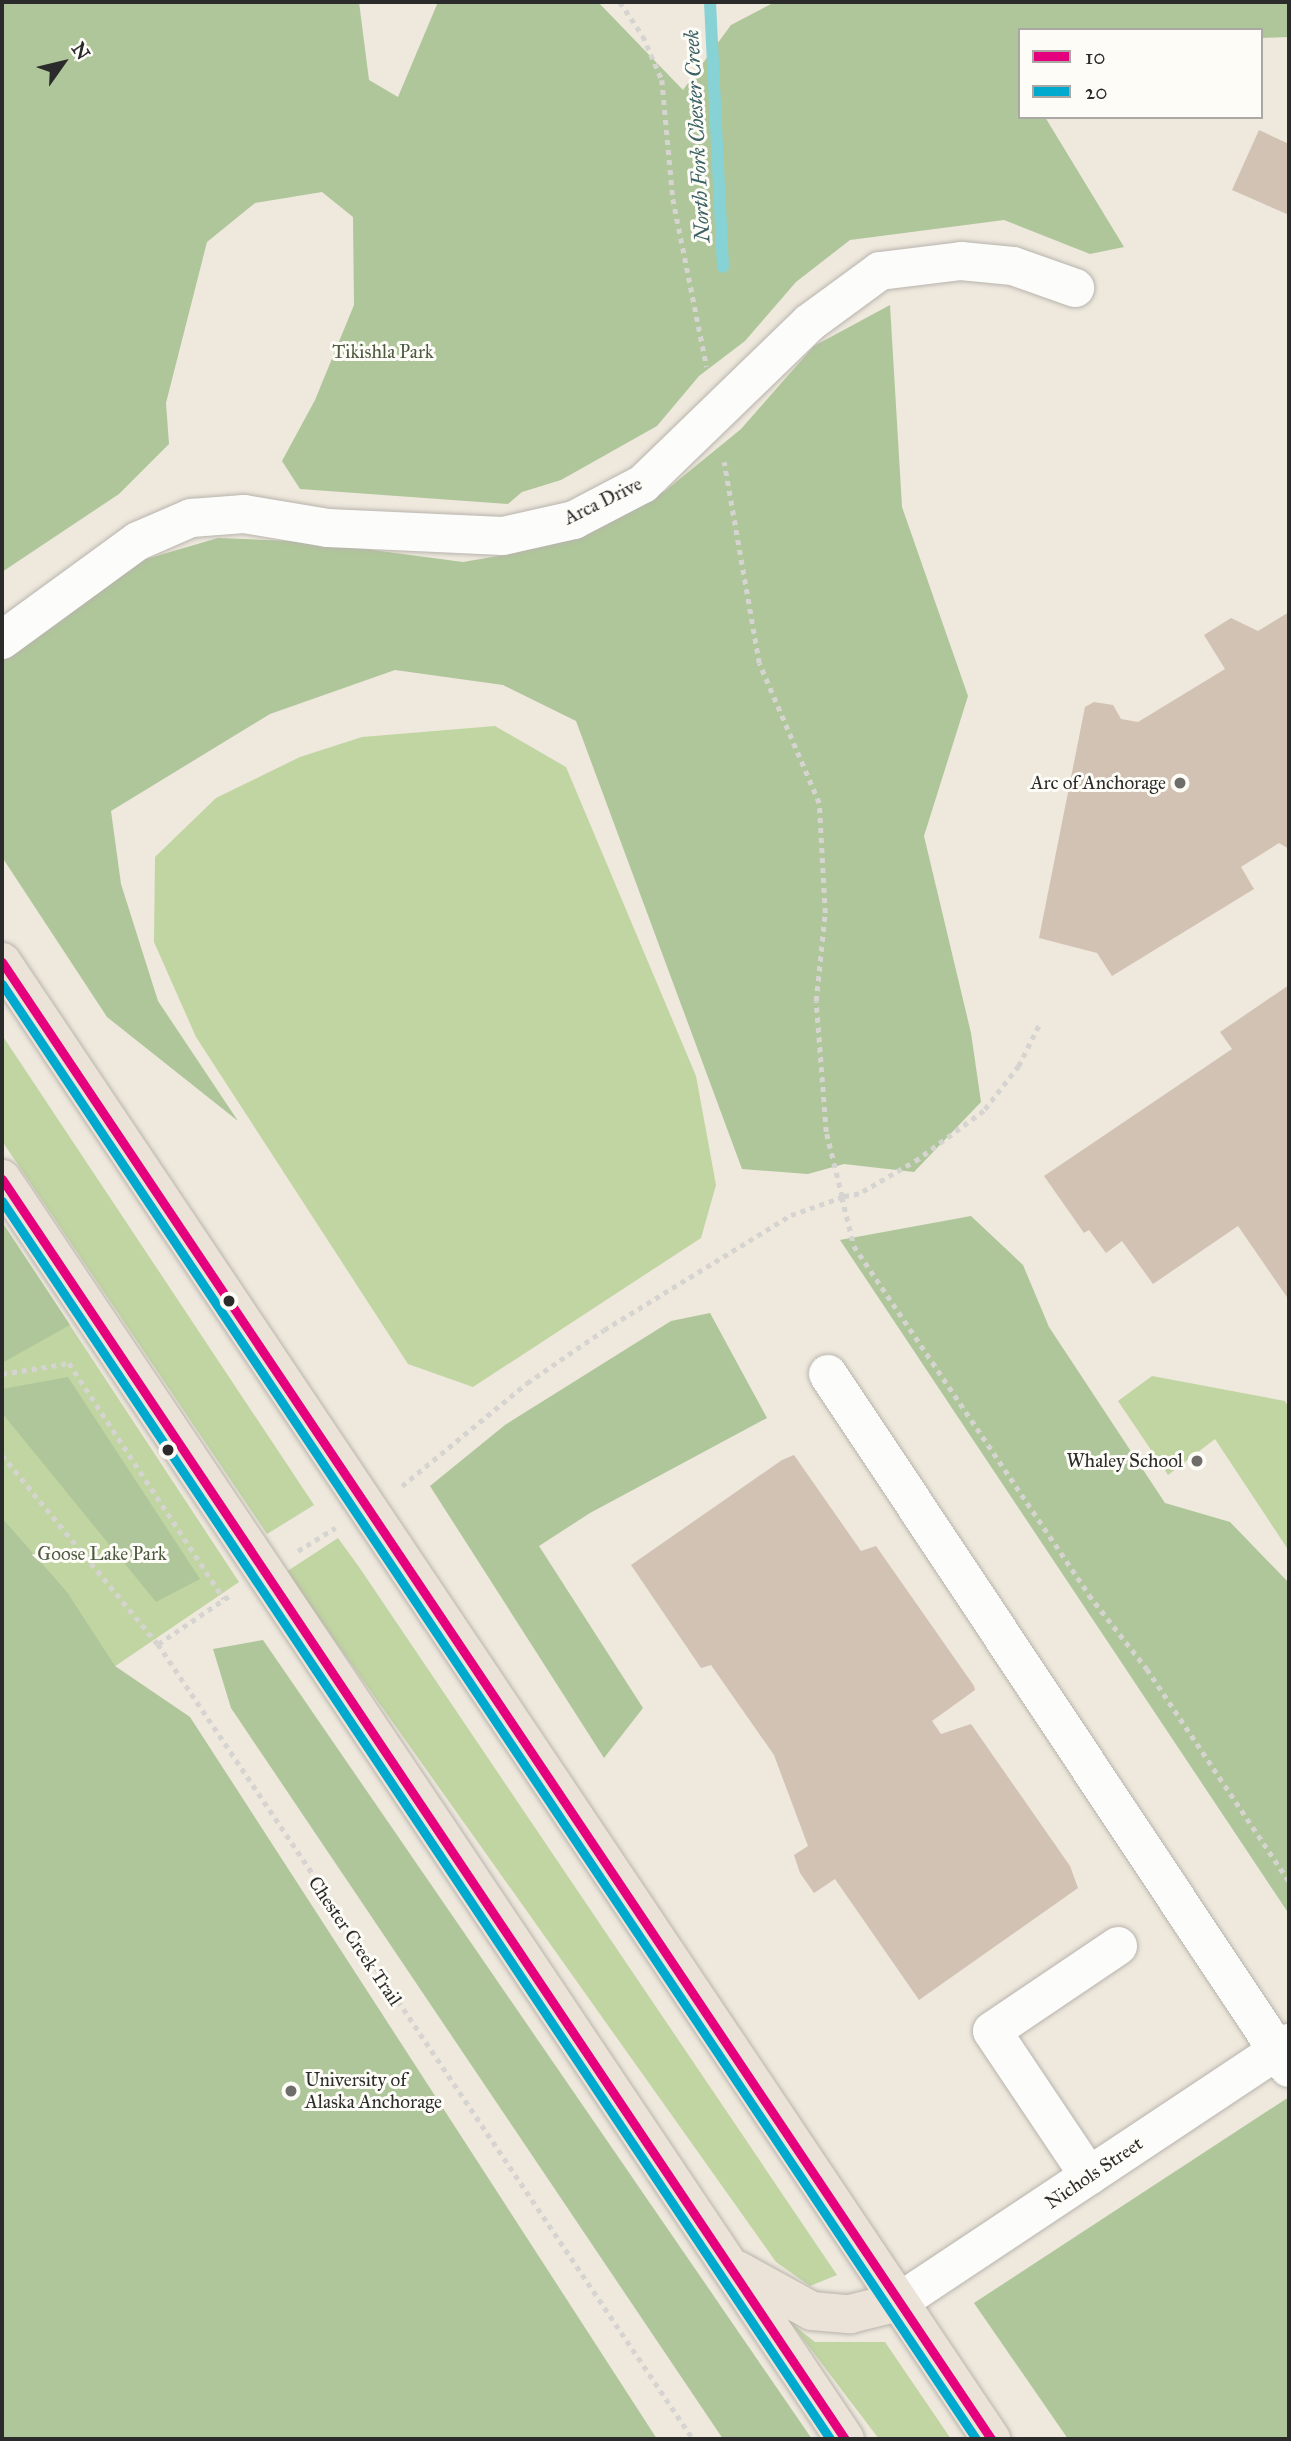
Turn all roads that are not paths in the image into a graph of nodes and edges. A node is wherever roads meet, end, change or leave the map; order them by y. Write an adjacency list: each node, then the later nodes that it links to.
1 (1075, 289): 2 (street, Arca Drive)
2 (2, 640)
3 (2, 962): 10 (main road)
4 (2, 1179): 9 (main road)
5 (828, 1374): 7 (street)
6 (1118, 1946): 8 (street)
7 (1285, 2054): 8 (street, Nichols Street)
8 (1089, 2176): 10 (street, Nichols Street)
9 (726, 2263): 10 (main road); 11 (main road)
10 (899, 2302): 12 (main road)
11 (845, 2439)
12 (991, 2439)

